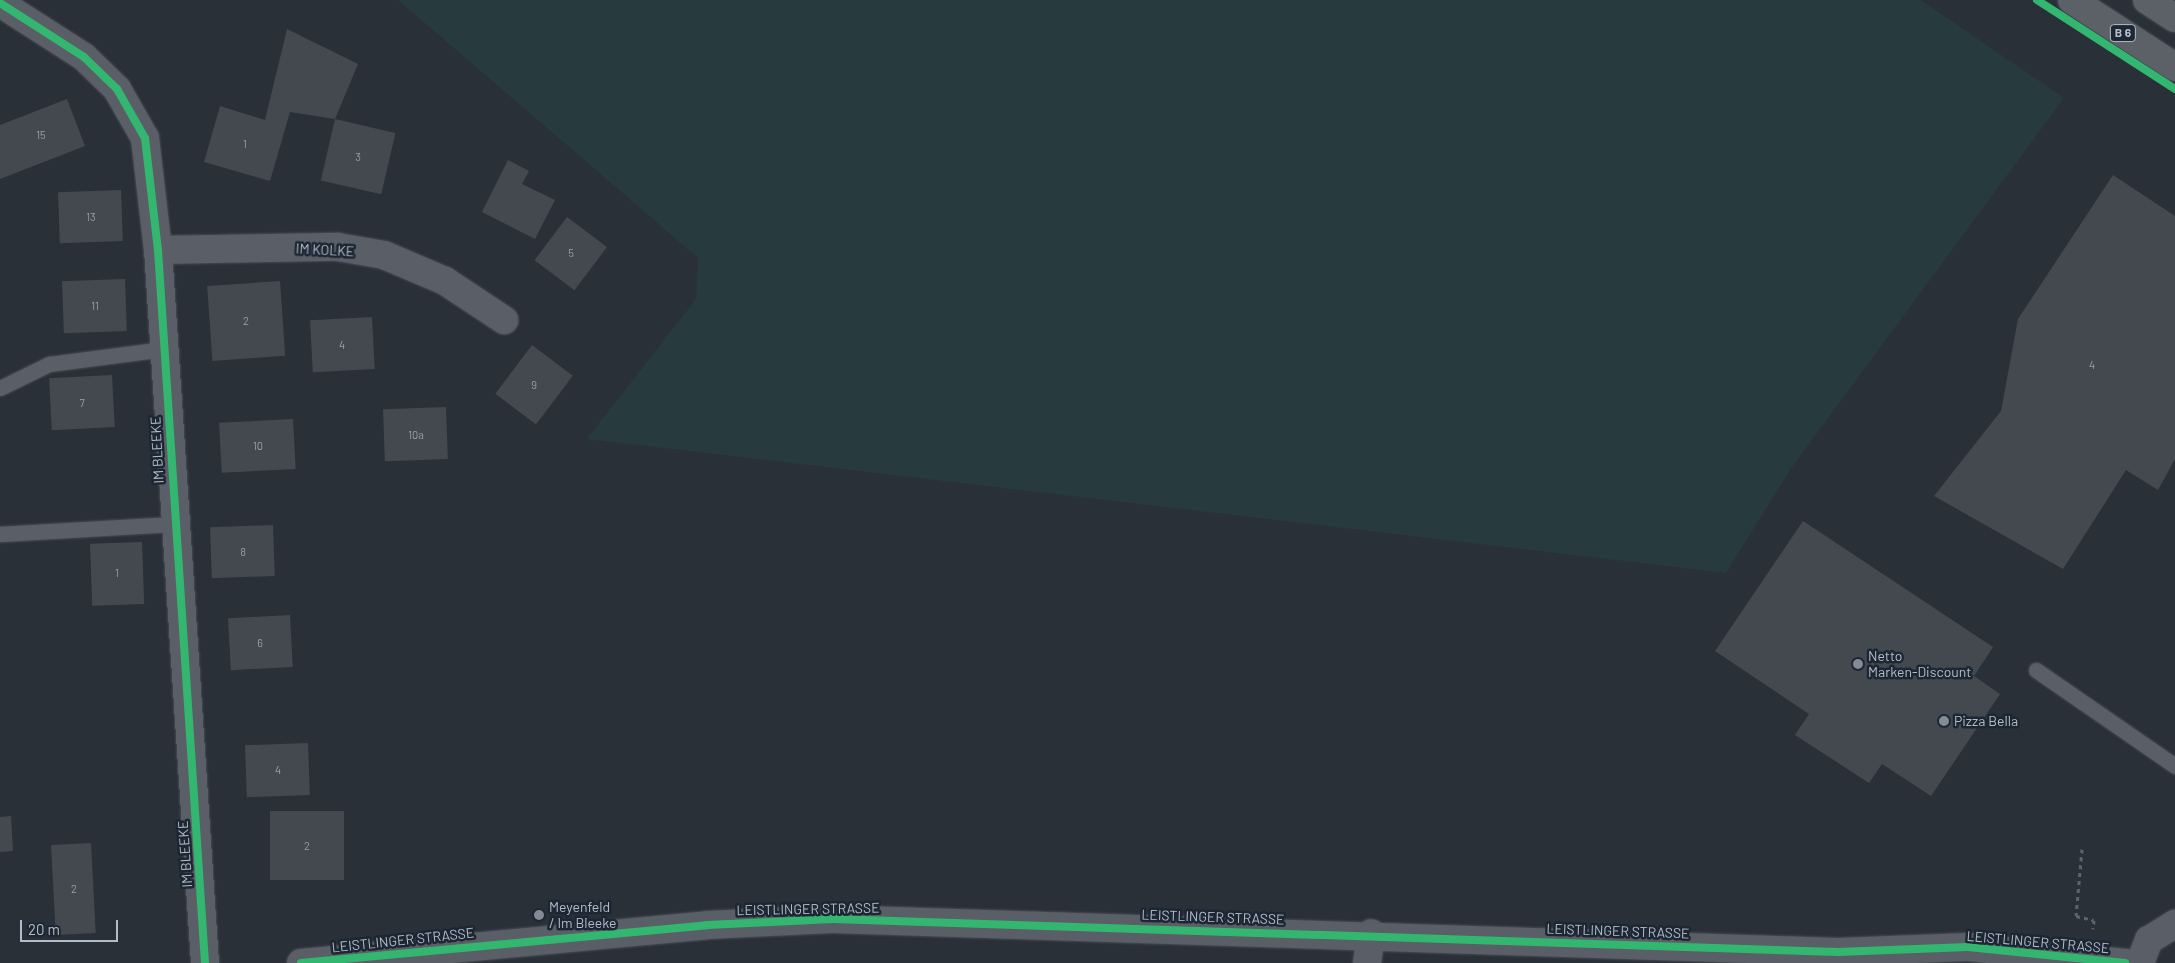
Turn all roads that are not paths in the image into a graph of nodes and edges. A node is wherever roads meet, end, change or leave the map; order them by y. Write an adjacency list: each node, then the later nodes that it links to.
1 (2072, 0): 5 (main road, B 6)
2 (2147, 0): 4 (main road)
3 (0, 3): 6 (street, IM BLEEKE)
4 (2175, 18)
5 (2175, 67)
6 (158, 250): 7 (street, IM KOLKE); 8 (street, IM BLEEKE)
7 (504, 320)
8 (164, 349): 9 (lane); 10 (street, IM BLEEKE)
9 (0, 388)
10 (174, 524): 11 (lane); 16 (street, IM BLEEKE)
11 (0, 534)
12 (2036, 670): 13 (lane)
13 (2175, 766)
14 (2175, 924): 20 (street)
15 (1370, 933): 17 (street, LEISTLINGER STRASSE); 18 (street); 19 (street, LEISTLINGER STRASSE)
16 (205, 963)
17 (301, 963)
18 (1367, 963)
19 (2126, 963)
20 (2140, 963)

